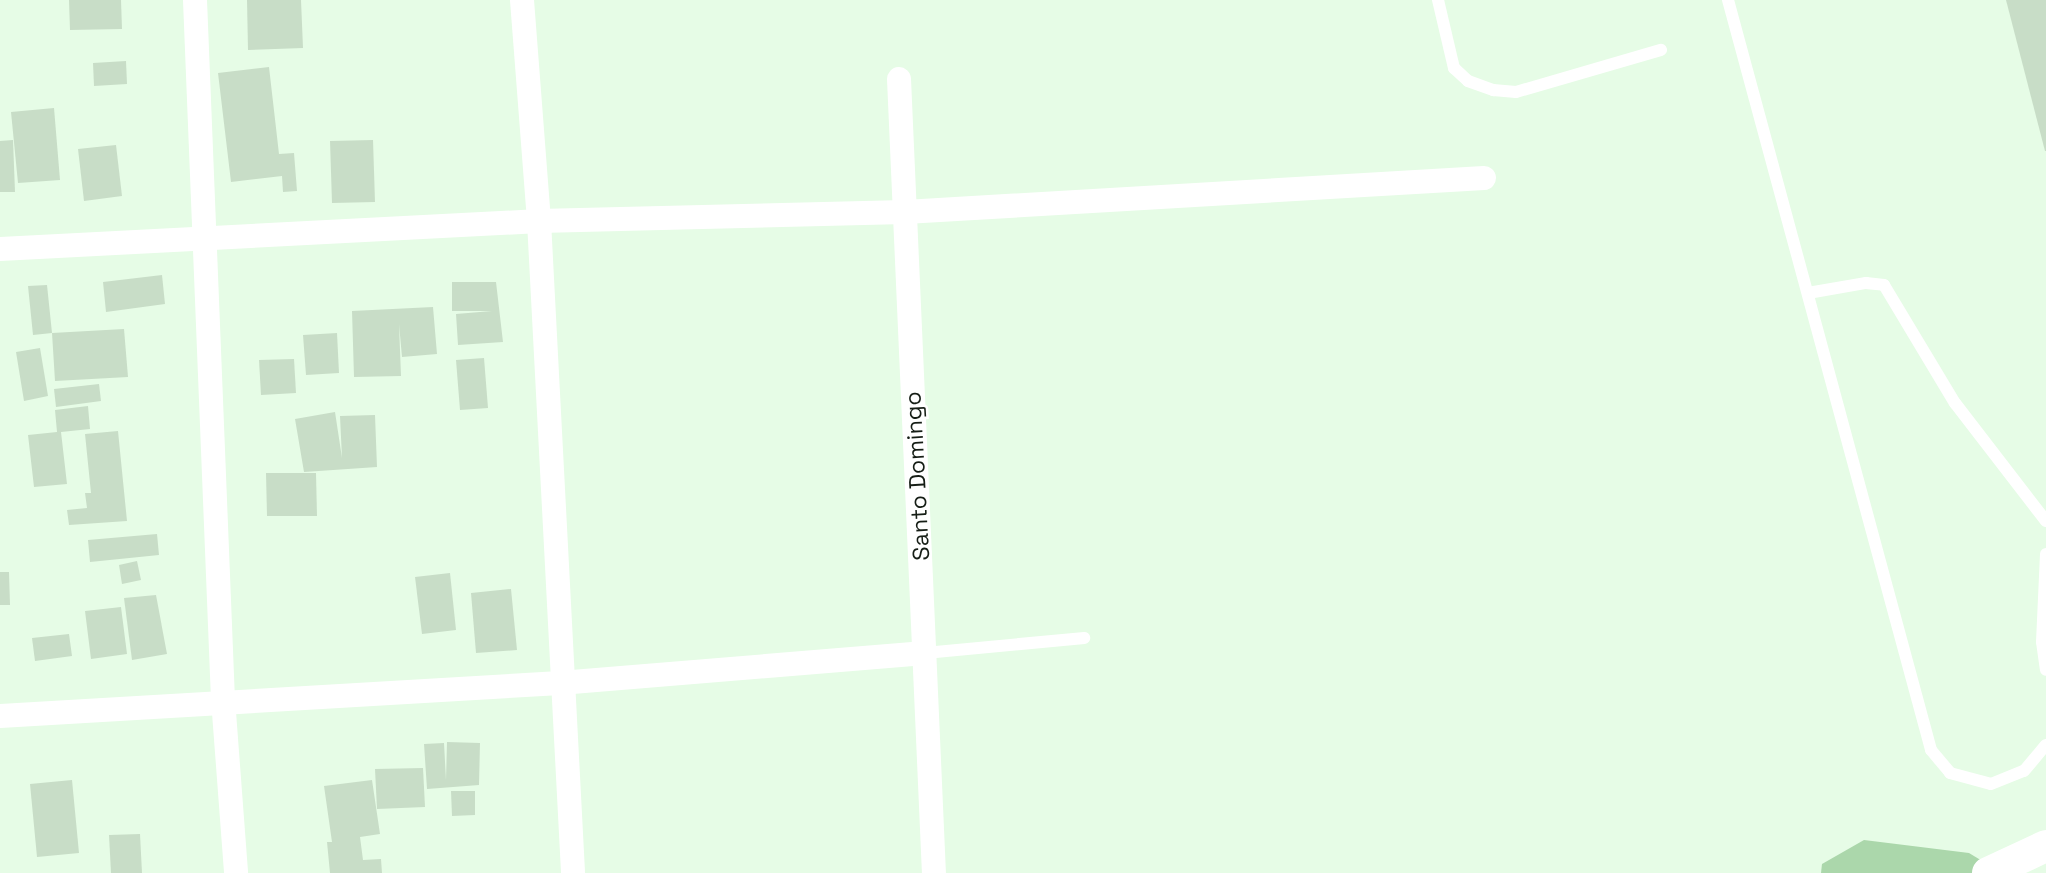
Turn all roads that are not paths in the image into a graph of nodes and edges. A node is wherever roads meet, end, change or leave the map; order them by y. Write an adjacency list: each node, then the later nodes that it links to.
1 (195, 0): 10 (street)
2 (522, 0): 9 (street)
3 (1438, 0): 5 (lane)
4 (1728, 0): 12 (lane)
5 (1661, 50)
6 (899, 79): 8 (street, Santo Domingo)
7 (1484, 178): 8 (street)
8 (905, 212): 9 (street); 16 (street, Santo Domingo)
9 (539, 221): 10 (street); 18 (street)
10 (204, 238): 11 (street); 19 (street)
11 (0, 248)
12 (1808, 293): 13 (lane); 21 (lane)
13 (2046, 521)
14 (2046, 554): 17 (lane)
15 (1084, 638): 16 (lane)
16 (925, 653): 18 (street); 25 (street, Santo Domingo)
17 (2046, 670)
18 (559, 683): 19 (street); 24 (street)
19 (223, 699): 20 (street); 23 (street)
20 (0, 716)
21 (2046, 745)
22 (2046, 846): 26 (street)
23 (236, 873)
24 (573, 873)
25 (934, 873)
26 (1988, 873)

